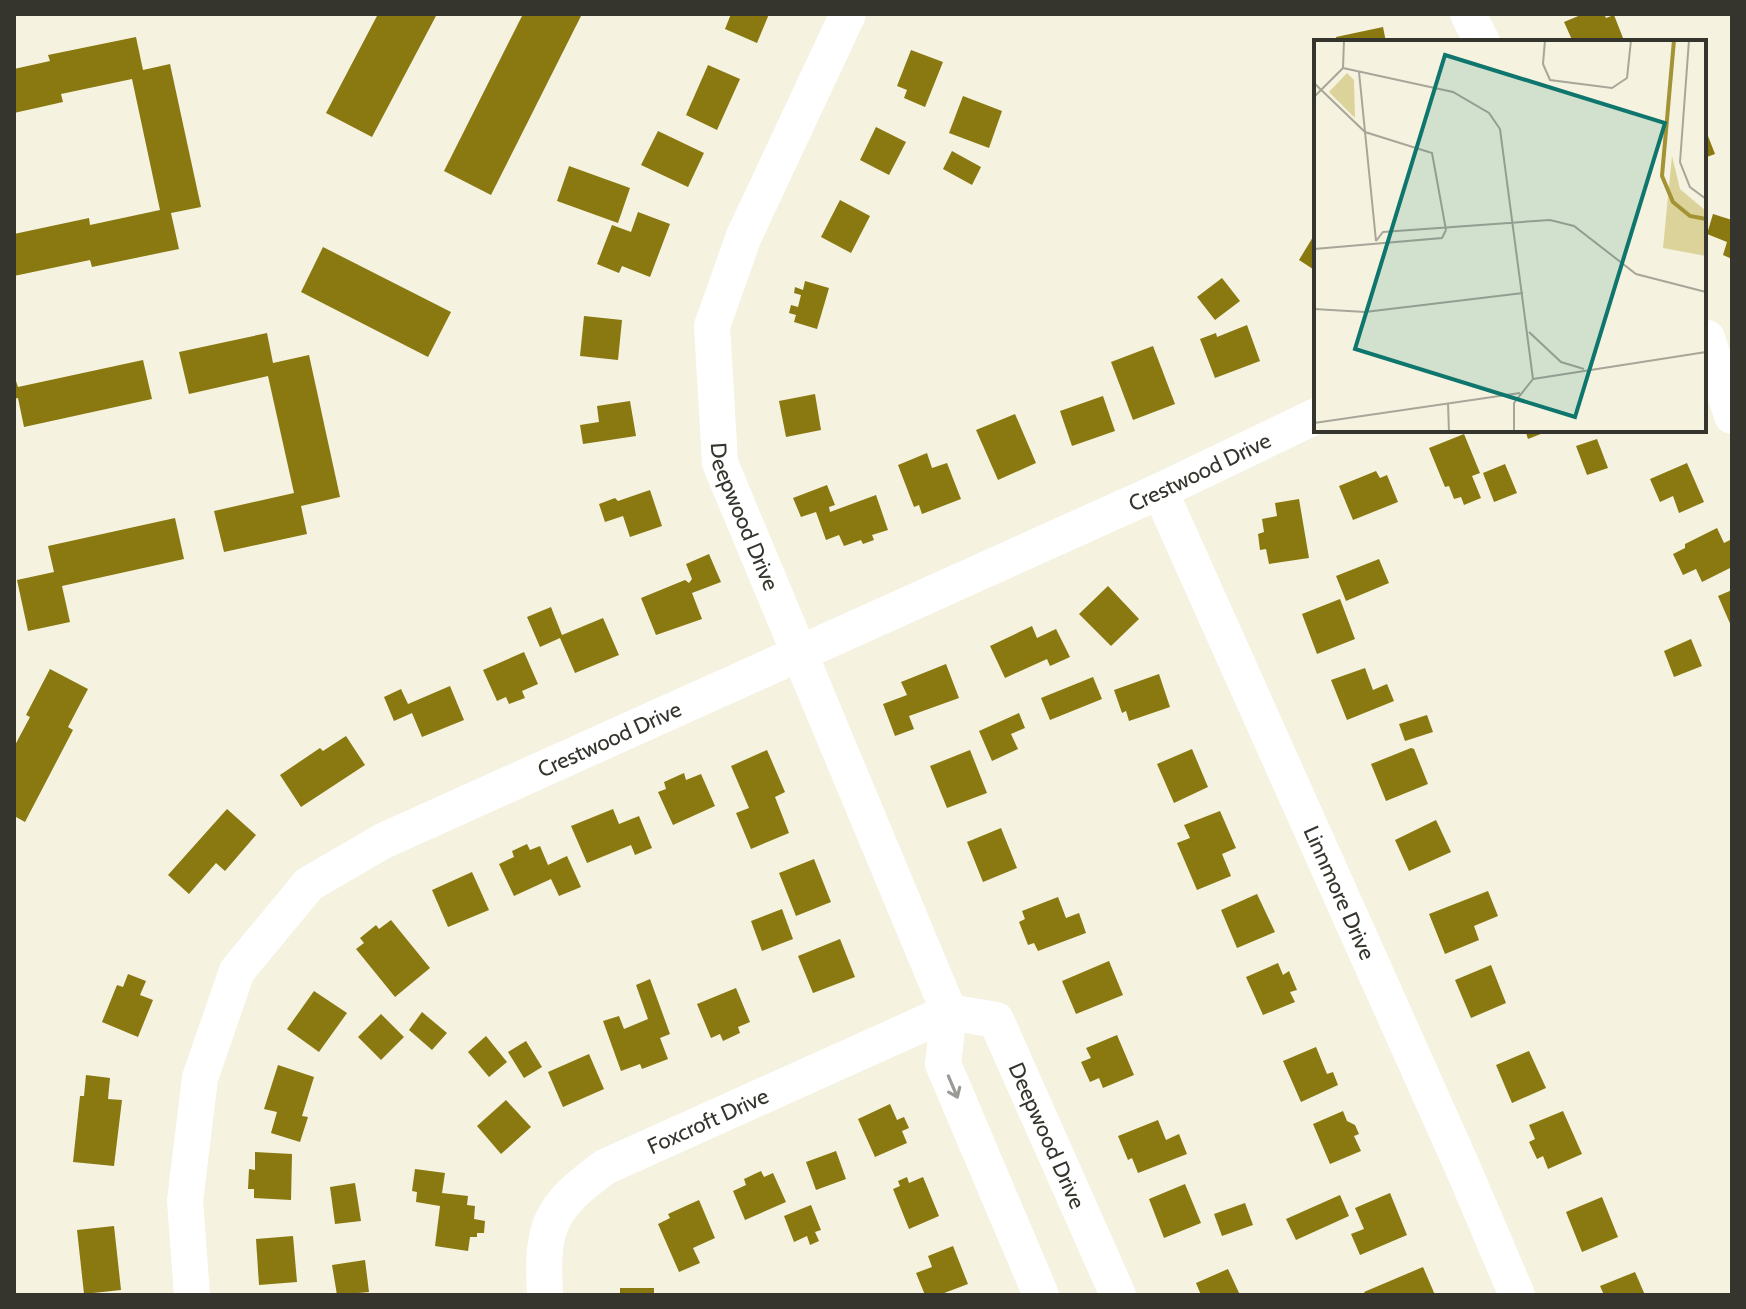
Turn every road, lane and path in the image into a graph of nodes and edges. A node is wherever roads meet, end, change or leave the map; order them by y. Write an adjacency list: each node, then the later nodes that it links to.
1 (848, 14): 6 (street, Deepwood Drive)
2 (1714, 340): 3 (street)
3 (1732, 416)
4 (1314, 417): 5 (street, Crestwood Drive)
5 (1160, 491): 6 (street, Crestwood Drive); 12 (street, Linnmore Drive)
6 (798, 653): 7 (street, Deepwood Drive); 8 (street, Crestwood Drive)
7 (949, 1012): 9 (street, Foxcroft Drive); 10 (street, Deepwood Drive, one-way to 10); 11 (street, Deepwood Drive)
8 (192, 1295)
9 (545, 1295)
10 (1041, 1295)
11 (1118, 1295)
12 (1517, 1295)

